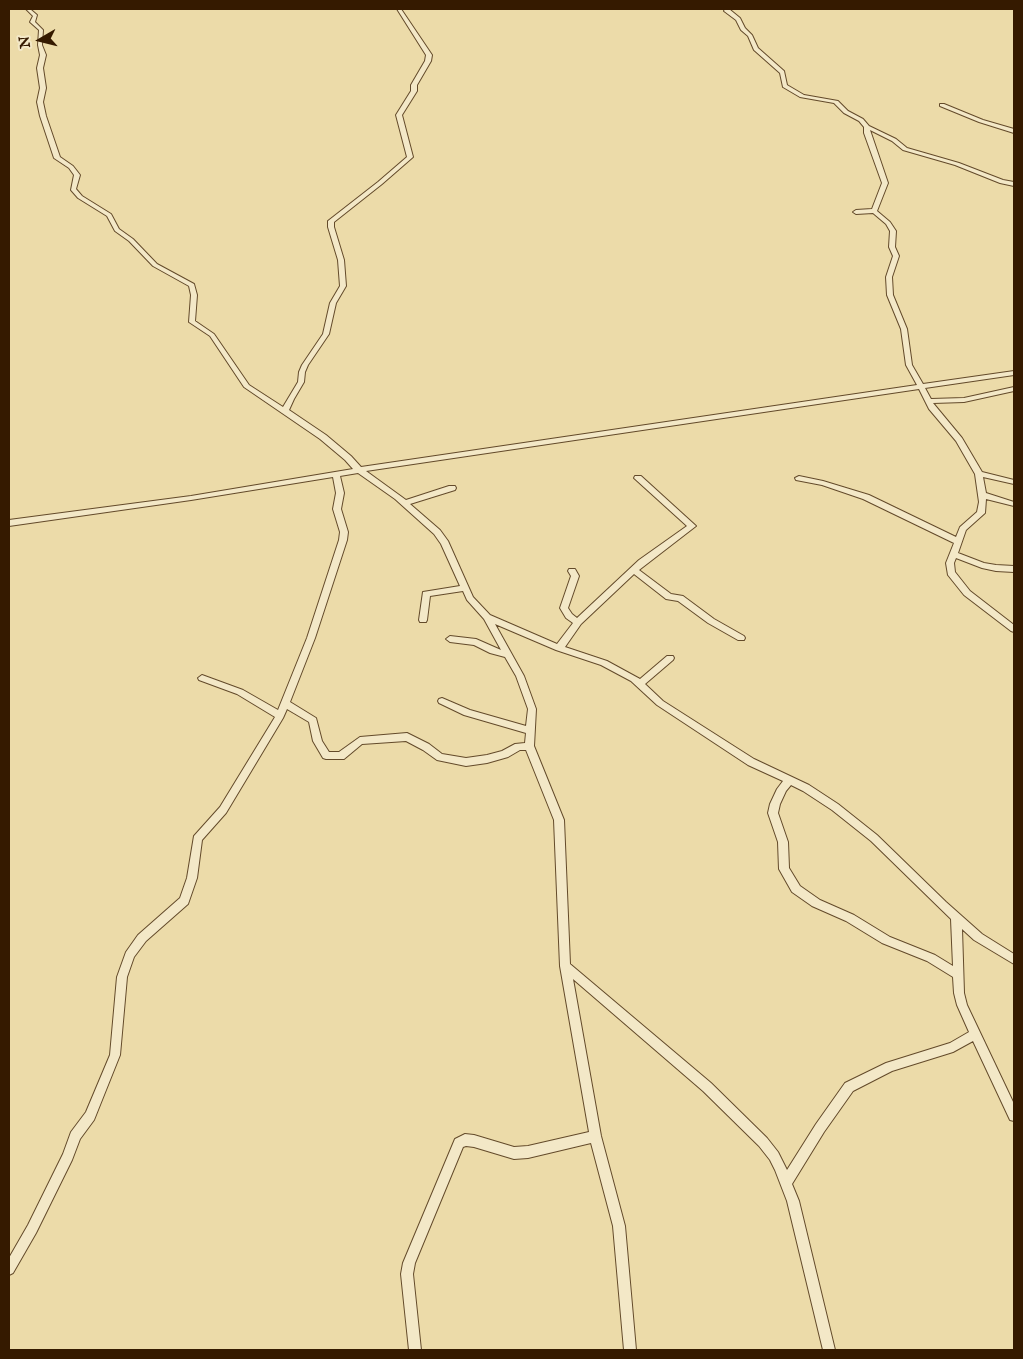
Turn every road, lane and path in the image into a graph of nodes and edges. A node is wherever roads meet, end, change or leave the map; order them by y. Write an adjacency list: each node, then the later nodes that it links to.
1 (28, 9): 14 (street)
2 (399, 9): 14 (street)
3 (727, 9): 5 (street)
4 (942, 105): 6 (street)
5 (867, 126): 7 (street); 8 (street)
6 (1014, 131)
7 (1014, 184)
8 (874, 211): 9 (street); 11 (street)
9 (856, 212)
10 (1014, 372): 11 (street)
11 (921, 386): 13 (street); 15 (street)
12 (1014, 389): 13 (street)
13 (929, 401): 17 (street)
14 (285, 411): 15 (street)
15 (359, 470): 16 (street); 23 (street)
16 (336, 474): 25 (street); 44 (street)
17 (979, 474): 20 (street); 22 (street)
18 (638, 478): 29 (street)
19 (799, 478): 26 (street)
20 (1014, 482)
21 (452, 488): 23 (street)
22 (982, 495): 24 (street); 26 (street)
23 (405, 503): 31 (street)
24 (1014, 504)
25 (9, 524)
26 (959, 542): 27 (street)
27 (954, 554): 28 (street); 35 (street)
28 (1014, 569)
29 (634, 570): 34 (street); 37 (street)
30 (572, 571): 34 (street)
31 (464, 588): 32 (street); 33 (street)
32 (487, 617): 38 (street); 39 (street)
33 (423, 620)
34 (578, 622): 38 (street)
35 (1014, 629)
36 (450, 638): 39 (street)
37 (741, 638)
38 (559, 648): 42 (street)
39 (508, 655): 46 (street)
40 (670, 658): 42 (street)
41 (202, 678): 45 (street)
42 (640, 684): 48 (street)
43 (442, 702): 46 (street)
44 (285, 703): 45 (street); 47 (street)
45 (280, 716): 57 (street)
46 (530, 731): 47 (street)
47 (529, 746): 51 (street)
48 (790, 780): 49 (street); 52 (street)
49 (956, 918): 50 (street); 52 (street)
50 (1014, 959)
51 (565, 966): 55 (street); 56 (street)
52 (956, 974): 53 (street)
53 (976, 1034): 54 (street); 56 (street)
54 (1014, 1116)
55 (595, 1136): 58 (street); 59 (street)
56 (786, 1183): 60 (street)
57 (9, 1269)
58 (415, 1350)
59 (630, 1350)
60 (830, 1350)

